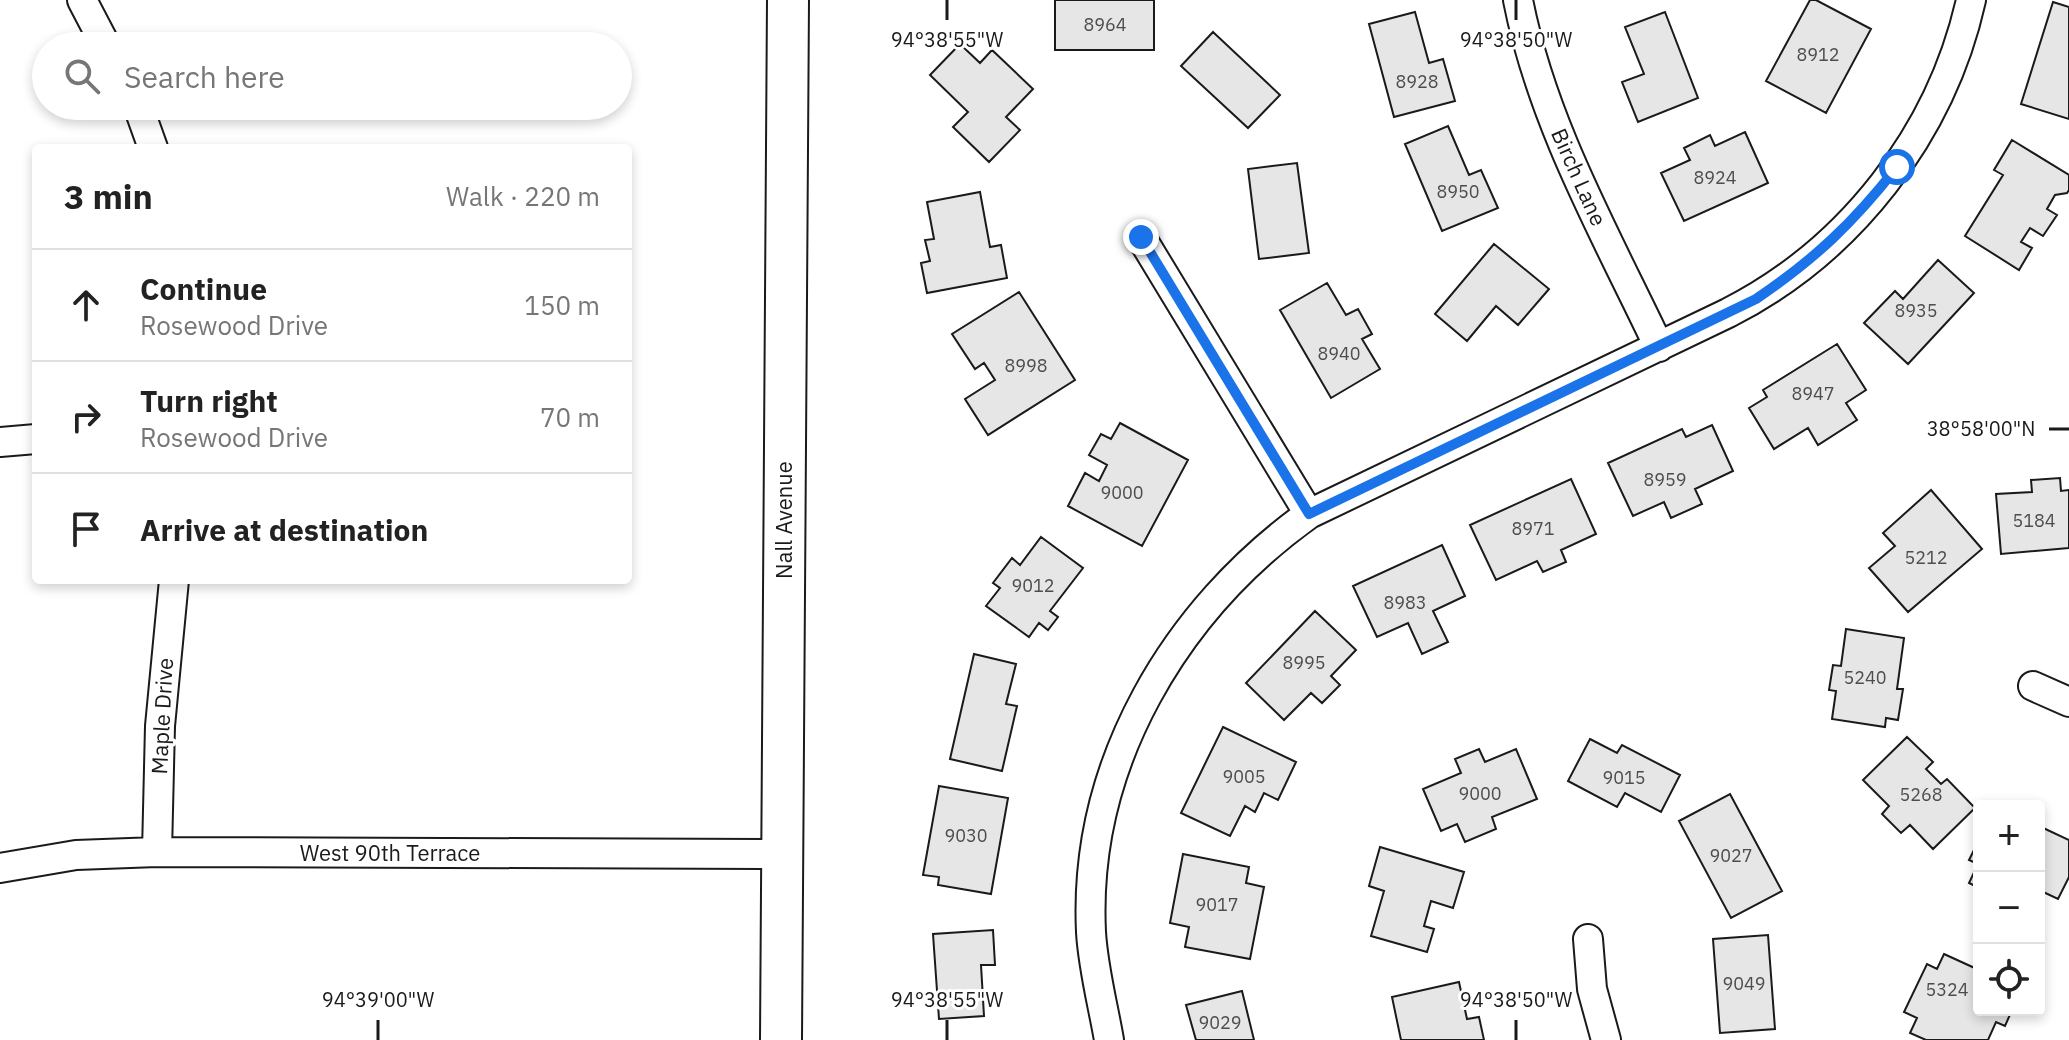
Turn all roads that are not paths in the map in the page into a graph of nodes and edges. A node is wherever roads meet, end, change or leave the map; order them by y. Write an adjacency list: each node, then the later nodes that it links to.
1 (82, 0): 5 (street)
2 (788, 0): 17 (main road, Nall Avenue)
3 (1518, 0): 9 (street, Birch Lane)
4 (1971, 0): 9 (street)
5 (99, 32)
6 (143, 120): 7 (street)
7 (152, 144)
8 (1141, 237): 12 (street)
9 (1659, 347): 12 (street)
10 (32, 439): 11 (street)
11 (0, 442)
12 (1309, 514): 21 (street)
13 (174, 584): 16 (street, Maple Drive)
14 (2033, 686): 15 (street)
15 (2069, 702)
16 (157, 852): 17 (street, West 90th Terrace); 18 (street, West 90th Terrace)
17 (782, 854): 20 (main road, Nall Avenue)
18 (0, 868)
19 (1588, 939): 22 (street)
20 (781, 1040)
21 (1109, 1040)
22 (1606, 1040)

